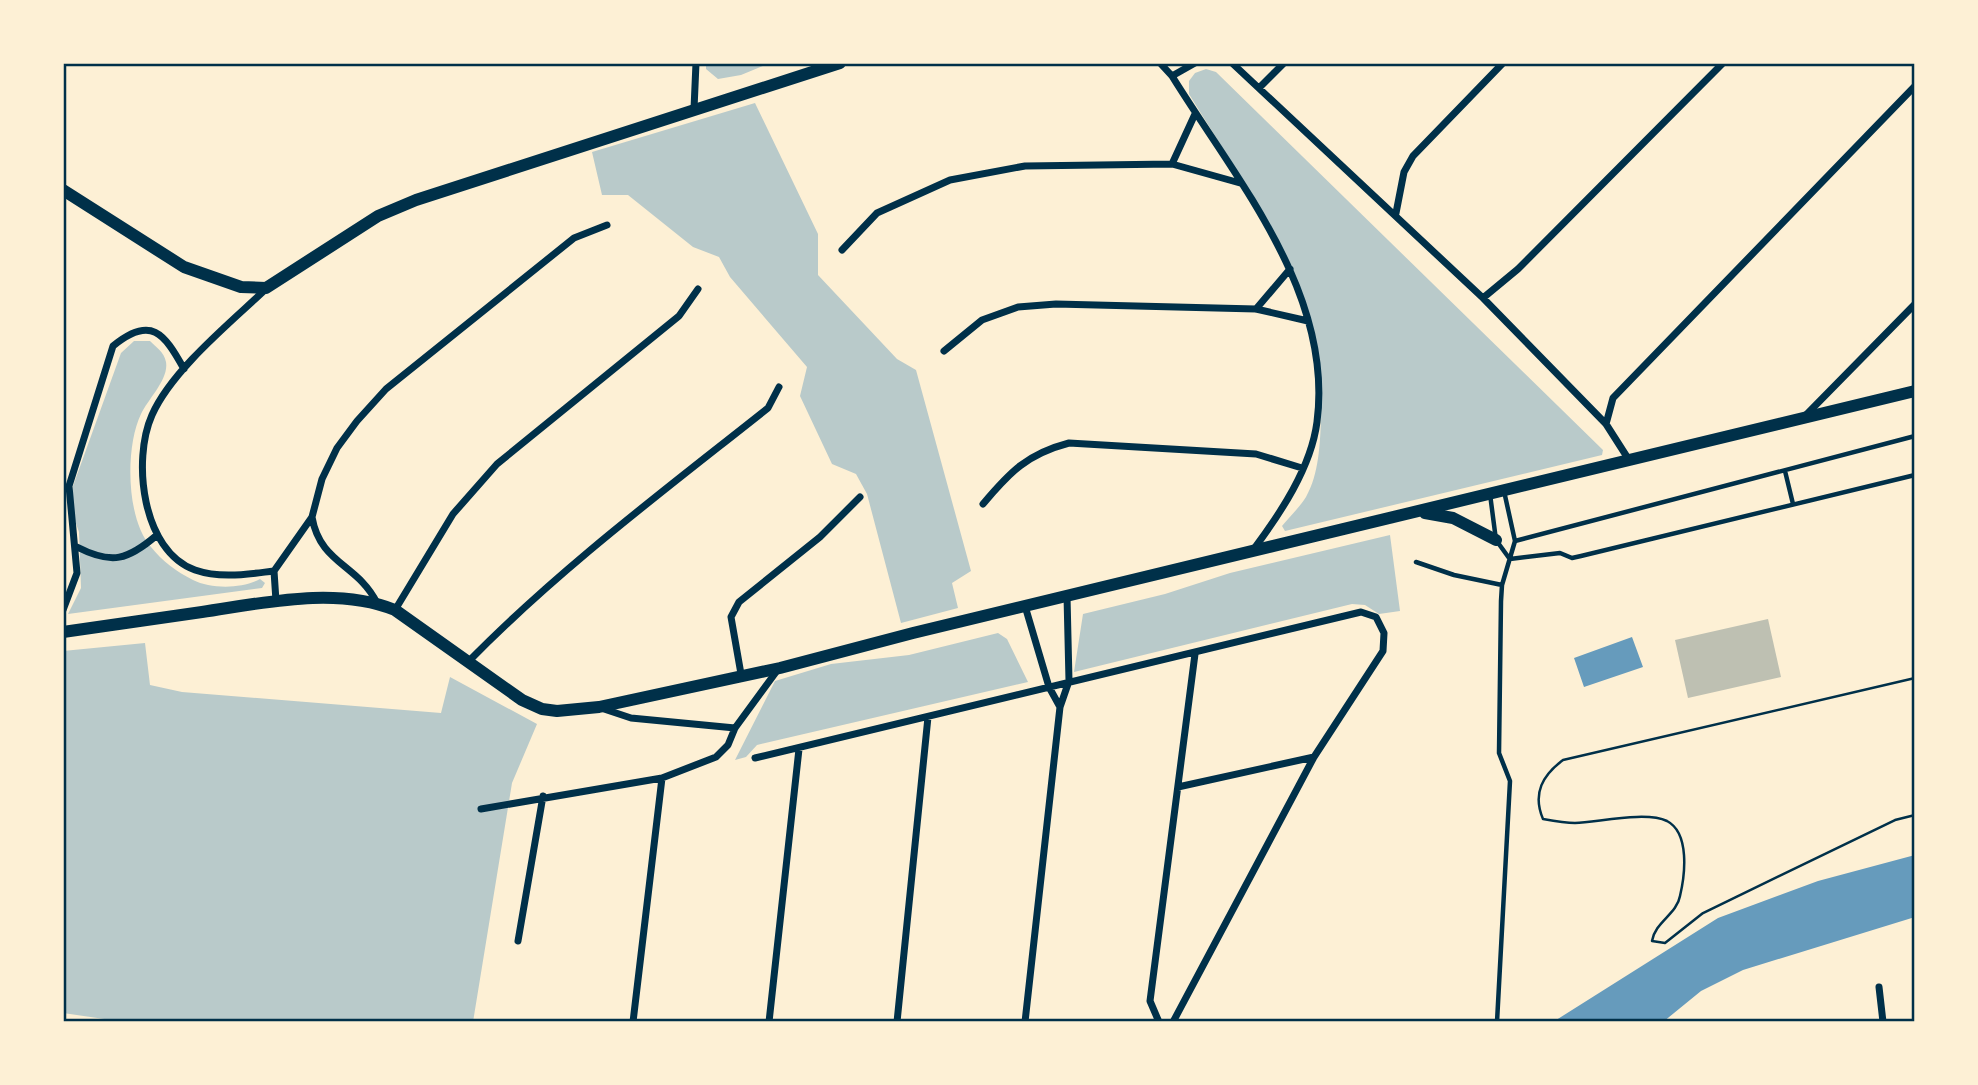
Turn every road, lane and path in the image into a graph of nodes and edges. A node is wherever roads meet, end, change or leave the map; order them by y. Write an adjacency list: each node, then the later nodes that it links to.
1 (696, 63): 13 (street)
2 (840, 63): 9 (street)
3 (1160, 63): 10 (street)
4 (1195, 63): 10 (street)
5 (1232, 63): 12 (street)
6 (1284, 63): 12 (street)
7 (1503, 63): 18 (street)
8 (1723, 63): 24 (street)
9 (810, 67): 13 (street)
10 (1172, 76): 14 (street)
11 (1915, 86): 33 (street)
12 (1259, 88): 18 (street)
13 (694, 109): 22 (street)
14 (1195, 114): 15 (street); 16 (street)
15 (1172, 164): 16 (street); 20 (street)
16 (1241, 183): 21 (street)
17 (63, 190): 22 (street)
18 (1396, 213): 24 (street)
19 (607, 225): 45 (street)
20 (842, 250)
21 (1290, 269): 26 (street); 27 (street)
22 (266, 288): 29 (street)
23 (698, 289): 60 (street)
24 (1483, 298): 33 (street)
25 (1915, 303): 32 (street)
26 (1256, 309): 27 (street); 28 (street)
27 (1308, 321): 36 (street)
28 (944, 351)
29 (184, 369): 46 (street); 49 (street)
30 (779, 387): 63 (street)
31 (1915, 391): 32 (street)
32 (1802, 419): 35 (street)
33 (1606, 424): 35 (street)
34 (1915, 436): 37 (lane)
35 (1629, 460): 39 (street)
36 (1302, 468): 42 (street); 50 (street)
37 (1785, 471): 43 (lane); 48 (lane)
38 (1915, 475): 43 (lane)
39 (1504, 490): 40 (street); 48 (lane)
40 (1489, 494): 44 (street); 47 (lane)
41 (860, 498): 65 (street)
42 (983, 504)
43 (1793, 504): 51 (lane)
44 (1417, 512): 47 (street); 50 (street)
45 (312, 517): 53 (street); 57 (street)
46 (157, 535): 49 (street); 53 (street)
47 (1496, 540): 51 (lane)
48 (1515, 541): 51 (lane)
49 (77, 547): 59 (street)
50 (1252, 550): 55 (street)
51 (1509, 559): 54 (lane)
52 (1416, 562): 54 (lane)
53 (274, 571): 56 (street)
54 (1502, 585): 89 (lane)
55 (1067, 596): 58 (street); 67 (street)
56 (276, 601): 57 (street); 61 (street)
57 (377, 603): 60 (street)
58 (1025, 606): 64 (street); 68 (street)
59 (63, 610)
60 (395, 610): 63 (street)
61 (63, 632)
62 (1195, 654): 67 (street); 74 (street); 77 (street)
63 (468, 662): 69 (street)
64 (780, 668): 65 (street); 72 (street)
65 (741, 674): 69 (street)
66 (1915, 678): 80 (path)
67 (1069, 681): 68 (street); 70 (street)
68 (1049, 687): 70 (street); 71 (street)
69 (599, 707): 72 (street)
70 (1059, 707): 86 (street)
71 (928, 717): 73 (street); 85 (street)
72 (735, 727): 76 (street)
73 (799, 749): 75 (street); 84 (street)
74 (1314, 757): 77 (street); 88 (street)
75 (755, 758)
76 (662, 778): 78 (street); 83 (street)
77 (1178, 787): 87 (street)
78 (543, 796): 79 (street); 81 (street)
79 (481, 809)
80 (1915, 815)
81 (518, 941)
82 (1879, 987): 90 (street)
83 (632, 1022)
84 (769, 1022)
85 (897, 1022)
86 (1025, 1022)
87 (1159, 1022)
88 (1173, 1022)
89 (1497, 1022)
90 (1883, 1022)

